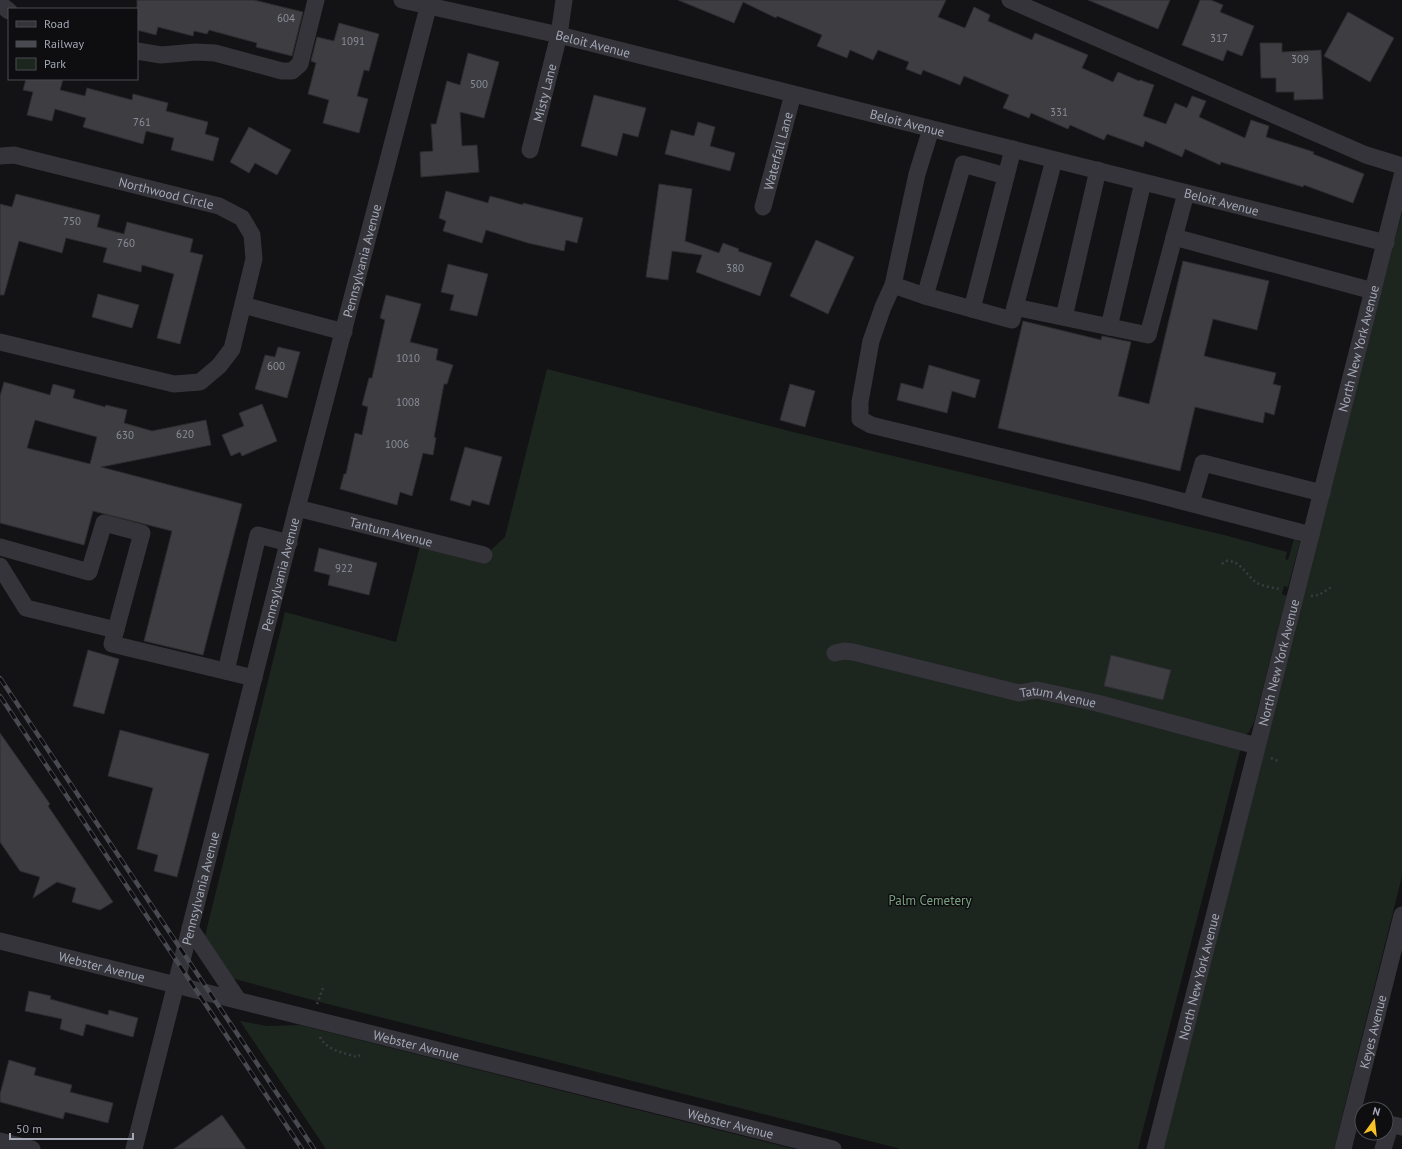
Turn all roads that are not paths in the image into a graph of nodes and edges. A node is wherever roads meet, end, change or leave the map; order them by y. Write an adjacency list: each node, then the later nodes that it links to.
1 (316, 0): 9 (street)
2 (402, 0): 5 (street, Beloit Avenue)
3 (564, 0): 8 (street, Misty Lane)
4 (1010, 0): 16 (street)
5 (429, 3): 8 (street, Beloit Avenue); 33 (street, Pennsylvania Avenue)
6 (0, 4): 7 (street)
7 (8, 10)
8 (559, 35): 10 (street, Beloit Avenue); 13 (street, Misty Lane)
9 (138, 51)
10 (793, 94): 11 (street, Beloit Avenue); 22 (street, Waterfall Lane)
11 (931, 128): 12 (street, Beloit Avenue); 25 (street)
12 (1013, 149): 15 (street, Beloit Avenue); 18 (street)
13 (530, 150)
14 (0, 156): 28 (street, Northwood Circle)
15 (1054, 160): 17 (street, Beloit Avenue); 29 (street)
16 (1402, 166)
17 (1098, 170): 20 (street, Beloit Avenue); 31 (street)
18 (1006, 176): 27 (street); 30 (street)
19 (1402, 176): 24 (street, North New York Avenue)
20 (1142, 182): 21 (street, Beloit Avenue); 32 (street)
21 (1186, 193): 23 (street); 24 (street, Beloit Avenue)
22 (763, 207)
23 (1174, 238): 26 (street); 32 (street)
24 (1386, 243): 26 (street, North New York Avenue)
25 (893, 285): 27 (street); 36 (street)
26 (1373, 292): 35 (street, North New York Avenue)
27 (925, 296): 30 (street)
28 (243, 305): 33 (street); 34 (street, Northwood Circle)
29 (1016, 307): 30 (street); 31 (street)
30 (972, 309)
31 (1064, 318): 32 (street)
32 (1109, 327)
33 (344, 332): 37 (street, Pennsylvania Avenue)
34 (0, 342)
35 (1322, 493): 36 (street); 38 (street, North New York Avenue)
36 (1191, 503): 38 (street)
37 (297, 508): 39 (street, Pennsylvania Avenue); 41 (street, Tantum Avenue)
38 (1311, 534): 47 (street, North New York Avenue)
39 (289, 544): 45 (street); 46 (street, Pennsylvania Avenue)
40 (0, 547): 43 (street)
41 (484, 555)
42 (0, 566): 43 (street)
43 (116, 630): 45 (street)
44 (835, 653): 47 (street, Tatum Avenue)
45 (226, 671): 46 (street)
46 (254, 678): 49 (street, Pennsylvania Avenue)
47 (1257, 746): 58 (street, North New York Avenue)
48 (1402, 915): 59 (street, Keyes Avenue)
49 (190, 928): 51 (street, Pennsylvania Avenue); 52 (street)
50 (0, 941): 51 (street, Webster Avenue)
51 (175, 984): 52 (street, Webster Avenue); 56 (street, Pennsylvania Avenue)
52 (238, 1000): 57 (street, Webster Avenue)
53 (1402, 1127): 60 (street)
54 (0, 1141): 55 (street)
55 (32, 1149)
56 (134, 1149)
57 (833, 1149)
58 (1155, 1149)
59 (1343, 1149)
60 (1383, 1149)

